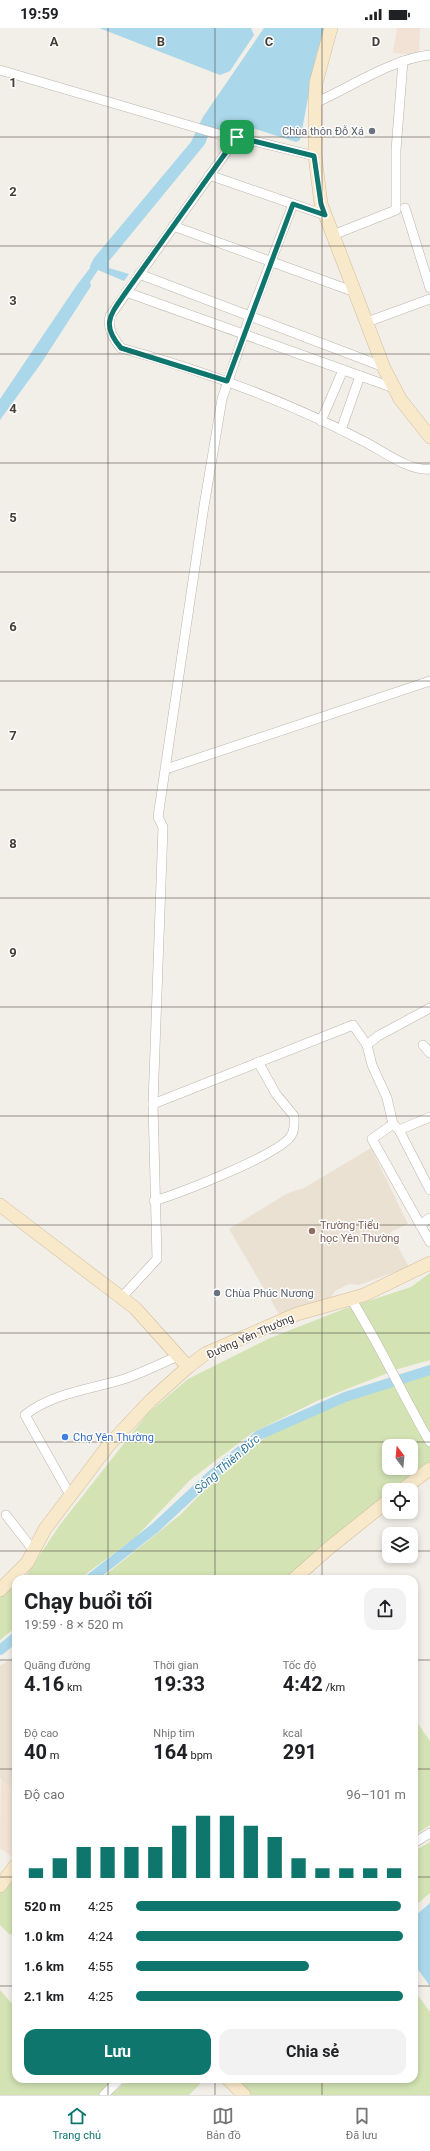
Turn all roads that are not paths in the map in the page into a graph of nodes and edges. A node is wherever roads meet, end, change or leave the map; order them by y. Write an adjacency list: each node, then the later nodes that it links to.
1 (331, 28): 5 (main road)
2 (430, 55): 3 (street)
3 (403, 61): 5 (street); 13 (street)
4 (0, 70): 6 (street)
5 (315, 103): 7 (main road)
6 (235, 139): 7 (street); 8 (street)
7 (314, 156): 11 (main road)
8 (209, 175): 9 (street); 12 (street)
9 (293, 204): 11 (street); 14 (street)
10 (405, 208): 16 (street)
11 (325, 215): 13 (main road)
12 (173, 226): 14 (street); 15 (street)
13 (333, 235): 18 (main road)
14 (271, 262): 18 (street); 20 (street)
15 (139, 274): 17 (street); 20 (street)
16 (430, 288)
17 (126, 292): 22 (street); 26 (street)
18 (355, 292): 21 (main road)
19 (430, 299): 21 (street)
20 (250, 316): 22 (street); 23 (street)
21 (366, 322): 23 (main road)
22 (243, 335): 24 (street); 26 (street)
23 (384, 367): 27 (main road)
24 (343, 370): 25 (street); 28 (street)
25 (360, 376): 27 (street); 29 (street)
26 (227, 381): 28 (street); 33 (street)
27 (394, 388): 30 (main road)
28 (321, 421): 29 (street)
29 (341, 430): 31 (street)
30 (430, 436)
31 (430, 469)
32 (430, 681): 33 (street)
33 (166, 769): 39 (street)
34 (430, 1008): 35 (street)
35 (367, 1045): 38 (street); 41 (street)
36 (423, 1045): 37 (street)
37 (430, 1053)
38 (258, 1062): 39 (street); 43 (street)
39 (153, 1104): 43 (street)
40 (430, 1118): 41 (street)
41 (396, 1127): 42 (street); 46 (street)
42 (430, 1190)
43 (154, 1201): 49 (street)
44 (0, 1205): 49 (main road)
45 (430, 1218): 46 (street)
46 (420, 1225): 47 (street)
47 (430, 1242)
48 (430, 1263): 50 (main road, Đường Yên Thường)
49 (122, 1297): 51 (main road)
50 (351, 1299): 52 (main road, Đường Yên Thường); 53 (street)
51 (178, 1356): 52 (main road); 56 (street)
52 (188, 1367): 56 (main road, Đường Yên Thường)
53 (430, 1442)
54 (430, 1468): 55 (main road)
55 (411, 1483)
56 (70, 1494): 59 (main road, Đường Yên Thường)
57 (382, 1506): 61 (main road)
58 (6, 1515): 59 (street)
59 (34, 1551): 60 (main road, Đường Yên Thường)
60 (13, 1575)
61 (299, 1575)
62 (12, 1576): 63 (main road, Đường Yên Thường)
63 (1, 1585)
64 (430, 1833): 65 (street)
65 (418, 1840)
66 (12, 1870): 67 (main road)
67 (0, 1886)
68 (116, 2083): 70 (street)
69 (232, 2083): 71 (main road)
70 (104, 2095)
71 (244, 2095)

